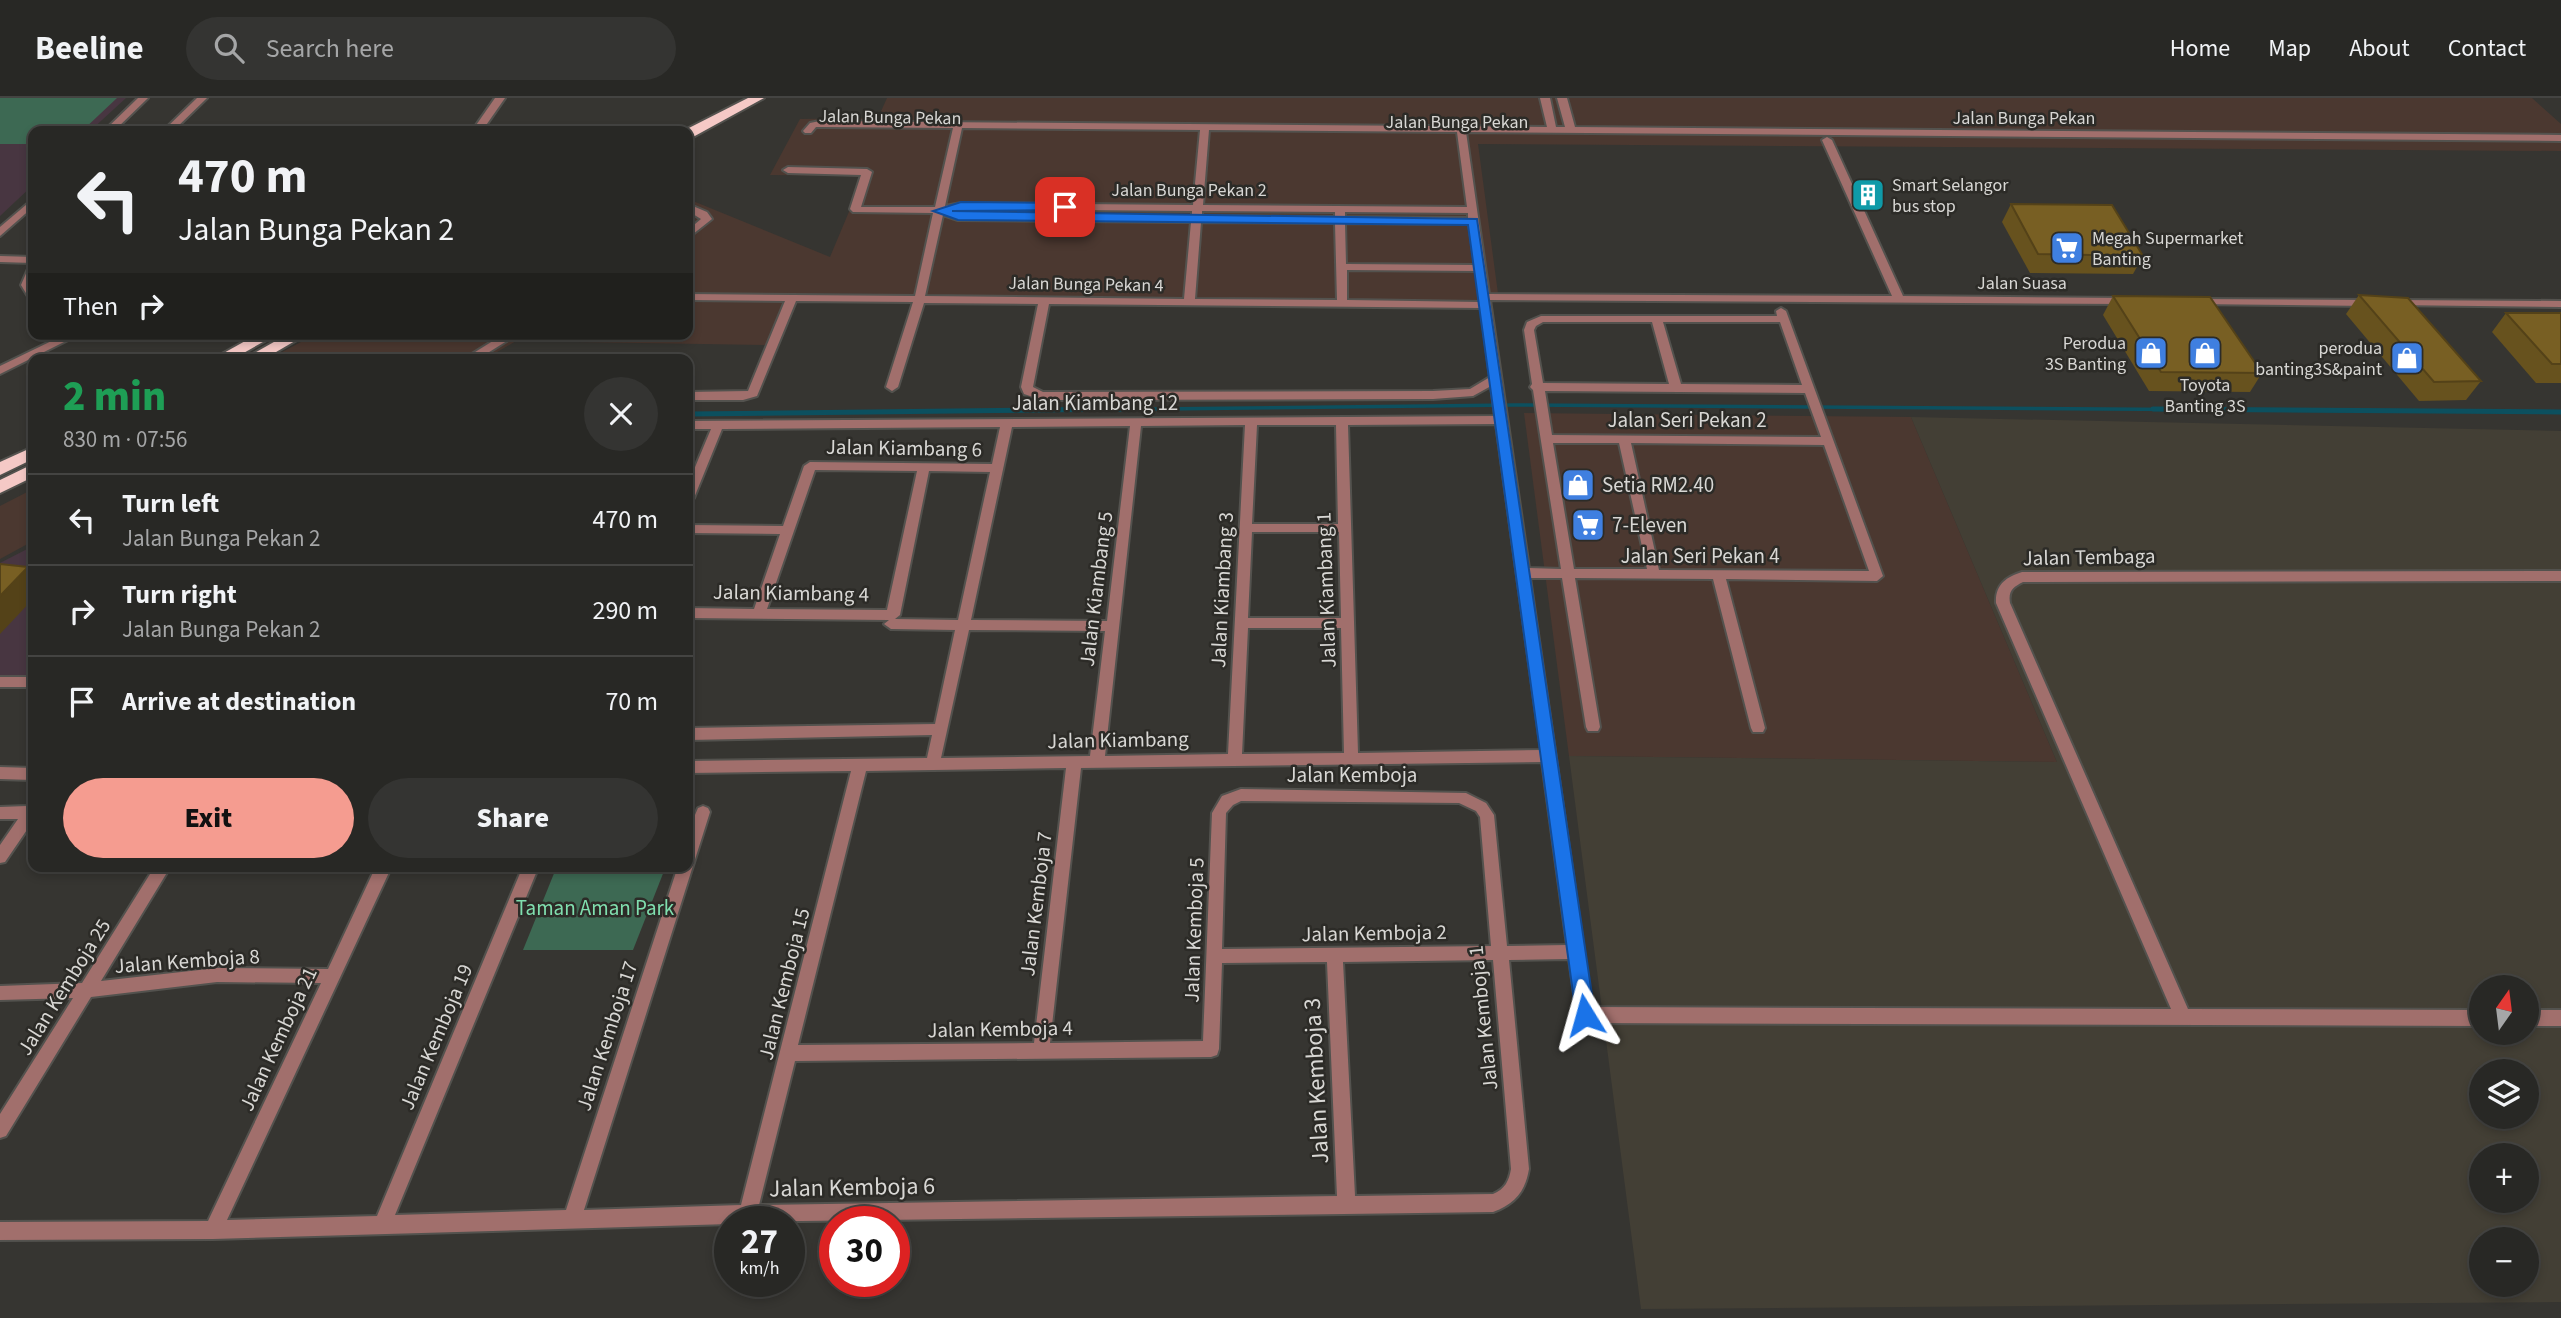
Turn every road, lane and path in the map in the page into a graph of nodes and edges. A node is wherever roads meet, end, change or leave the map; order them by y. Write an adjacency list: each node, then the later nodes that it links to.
1 (143, 98): 8 (street)
2 (202, 98): 9 (street)
3 (500, 98): 10 (street)
4 (741, 98): 11 (highway)
5 (758, 98): 14 (highway)
6 (1545, 98): 13 (street)
7 (1562, 98): 15 (street)
8 (114, 126)
9 (174, 126)
10 (480, 126)
11 (686, 126)
12 (957, 130): 12 (street, Jalan Bunga Pekan); 16 (street, Jalan Bunga Pekan); 25 (street)
13 (1552, 130): 15 (street, Jalan Bunga Pekan); 17 (street, Jalan Bunga Pekan)
14 (693, 131)
15 (1571, 131): 18 (street, Jalan Bunga Pekan)
16 (1205, 132): 17 (street, Jalan Bunga Pekan); 26 (street)
17 (1461, 134): 20 (street, Jalan Bunga Pekan); 28 (street)
18 (1945, 137): 19 (street, Jalan Bunga Pekan); 20 (street, Jalan Bunga Pekan); 21 (street, Jalan Bunga Pekan)
19 (2561, 138)
20 (1827, 141): 39 (street)
21 (2561, 147)
22 (788, 170): 25 (street, Jalan Bunga Pekan 2)
23 (28, 207): 30 (street)
24 (693, 209): 29 (street)
25 (939, 211): 26 (street, Jalan Bunga Pekan 2); 38 (street)
26 (1197, 213): 27 (street, Jalan Bunga Pekan 2); 43 (street)
27 (1340, 215): 28 (street, Jalan Bunga Pekan 2); 33 (street)
28 (1472, 216): 34 (street)
29 (693, 231)
30 (0, 233)
31 (0, 259): 32 (street)
32 (28, 260)
33 (1341, 267): 34 (street); 45 (street)
34 (1479, 268): 41 (street)
35 (693, 297): 36 (street, Jalan Bunga Pekan 4)
36 (792, 298): 38 (street, Jalan Bunga Pekan 4); 64 (street)
37 (1777, 299): 39 (street, Jalan Suasa); 41 (street, Jalan Suasa); 48 (street)
38 (919, 300): 40 (street, Jalan Bunga Pekan 4); 60 (street)
39 (1899, 300): 42 (street, Jalan Suasa)
40 (1044, 301): 43 (street, Jalan Bunga Pekan 4); 59 (street)
41 (1484, 301): 45 (street, Jalan Bunga Pekan 4); 59 (street)
42 (2141, 301)
43 (1189, 302): 45 (street, Jalan Bunga Pekan 4)
44 (2180, 302): 46 (street)
45 (1342, 304)
46 (2561, 304)
47 (1657, 319): 48 (street); 61 (street); 62 (street)
48 (1784, 319): 63 (street)
49 (62, 340): 53 (street)
50 (258, 340): 54 (highway)
51 (288, 340): 55 (highway)
52 (503, 340): 56 (street)
53 (33, 354)
54 (231, 354)
55 (262, 354)
56 (479, 354)
57 (28, 357): 58 (street)
58 (0, 370)
59 (1496, 386): 65 (street)
60 (892, 387)
61 (1676, 388): 62 (street); 63 (street)
62 (1537, 391): 72 (street)
63 (1811, 394): 74 (street)
64 (693, 396)
65 (1501, 414): 66 (street, Jalan Kiambang 12); 86 (street)
66 (1342, 421): 68 (street, Jalan Kiambang 12); 83 (street, Jalan Kiambang 1)
67 (1136, 422): 68 (street, Jalan Kiambang 12); 69 (street, Jalan Kiambang 12); 97 (street, Jalan Kiambang 5)
68 (1251, 422): 82 (street, Jalan Kiambang 3)
69 (1007, 423): 71 (street, Jalan Kiambang 12); 77 (street)
70 (693, 425): 71 (street, Jalan Kiambang 12)
71 (718, 425): 80 (street)
72 (1545, 439): 73 (street, Jalan Seri Pekan 2); 87 (street)
73 (1624, 439): 74 (street, Jalan Seri Pekan 2); 88 (street)
74 (1828, 441): 89 (street, Jalan Seri Pekan 4)
75 (28, 455): 78 (highway)
76 (924, 467): 77 (street, Jalan Kiambang 6); 85 (street, Jalan Kiambang 6); 93 (street)
77 (998, 468): 96 (street)
78 (0, 469)
79 (28, 473): 81 (highway)
80 (693, 486)
81 (0, 487)
82 (1246, 528): 83 (street); 94 (street, Jalan Kiambang 3)
83 (1345, 528): 95 (street, Jalan Kiambang 1)
84 (693, 529): 85 (street)
85 (788, 530): 92 (street)
86 (1523, 573): 87 (street, Jalan Seri Pekan 4); 104 (street)
87 (1567, 574): 88 (street, Jalan Seri Pekan 4); 100 (street)
88 (1654, 575): 89 (street, Jalan Seri Pekan 4)
89 (1718, 575): 101 (street)
90 (2561, 576): 133 (street, Jalan Tembaga)
91 (693, 613): 92 (street, Jalan Kiambang 4)
92 (759, 613): 93 (street, Jalan Kiambang 4)
93 (892, 619): 96 (street, Jalan Kiambang 4)
94 (1242, 623): 95 (street); 106 (street, Jalan Kiambang 3)
95 (1348, 623): 105 (street, Jalan Kiambang 1)
96 (963, 626): 97 (street, Jalan Kiambang 4); 102 (street)
97 (1113, 626): 108 (street, Jalan Kiambang 5)
98 (0, 682): 99 (street)
99 (28, 682)
100 (1593, 727)
101 (1758, 728)
102 (941, 729): 103 (street); 110 (street)
103 (693, 734)
104 (1549, 756): 105 (street, Jalan Kiambang); 126 (street)
105 (1351, 759): 106 (street, Jalan Kiambang)
106 (1235, 760): 108 (street, Jalan Kiambang)
107 (1074, 762): 108 (street, Jalan Kiambang); 110 (street, Jalan Kiambang); 138 (street, Jalan Kemboja 7)
108 (1097, 762)
109 (860, 764): 110 (street, Jalan Kiambang); 111 (street, Jalan Kiambang); 139 (street, Jalan Kemboja 15)
110 (933, 764)
111 (693, 766)
112 (0, 773): 113 (street)
113 (28, 774)
114 (28, 811): 116 (street)
115 (704, 812): 120 (street)
116 (0, 813)
117 (1219, 813): 118 (street, Jalan Kemboja); 129 (street, Jalan Kemboja 5)
118 (1487, 815): 127 (street, Jalan Kemboja 1)
119 (28, 817): 121 (street)
120 (693, 845)
121 (0, 857)
122 (159, 872): 131 (street, Jalan Kemboja 25)
123 (381, 872): 130 (street, Jalan Kemboja 21)
124 (529, 872): 147 (street, Jalan Kemboja 19)
125 (684, 872): 146 (street, Jalan Kemboja 17)
126 (1576, 952): 127 (street, Jalan Kemboja 2); 133 (street)
127 (1499, 953): 128 (street, Jalan Kemboja 2); 141 (street, Jalan Kemboja 1)
128 (1335, 955): 129 (street, Jalan Kemboja 2); 142 (street, Jalan Kemboja 3)
129 (1214, 956): 137 (street, Jalan Kemboja 5)
130 (333, 976): 131 (street, Jalan Kemboja 8); 148 (street, Jalan Kemboja 21)
131 (86, 990): 132 (street, Jalan Kemboja 8); 140 (street, Jalan Kemboja 25)
132 (0, 993)
133 (2183, 1017): 134 (street)
134 (2469, 1018)
135 (2539, 1018): 136 (street)
136 (2561, 1018)
137 (1211, 1049): 138 (street, Jalan Kemboja 4)
138 (1041, 1051): 139 (street, Jalan Kemboja 4)
139 (789, 1053): 143 (street, Jalan Kemboja 15)
140 (0, 1130)
141 (1493, 1203): 142 (street, Jalan Kemboja 6)
142 (1346, 1205): 144 (street, Jalan Kemboja 6)
143 (750, 1206)
144 (805, 1213)
145 (714, 1215): 146 (street, Jalan Kemboja 6)
146 (572, 1219): 147 (street, Jalan Kemboja 6)
147 (382, 1225): 148 (street, Jalan Kemboja 6)
148 (213, 1230): 149 (street, Jalan Kemboja 6)
149 (0, 1231)

